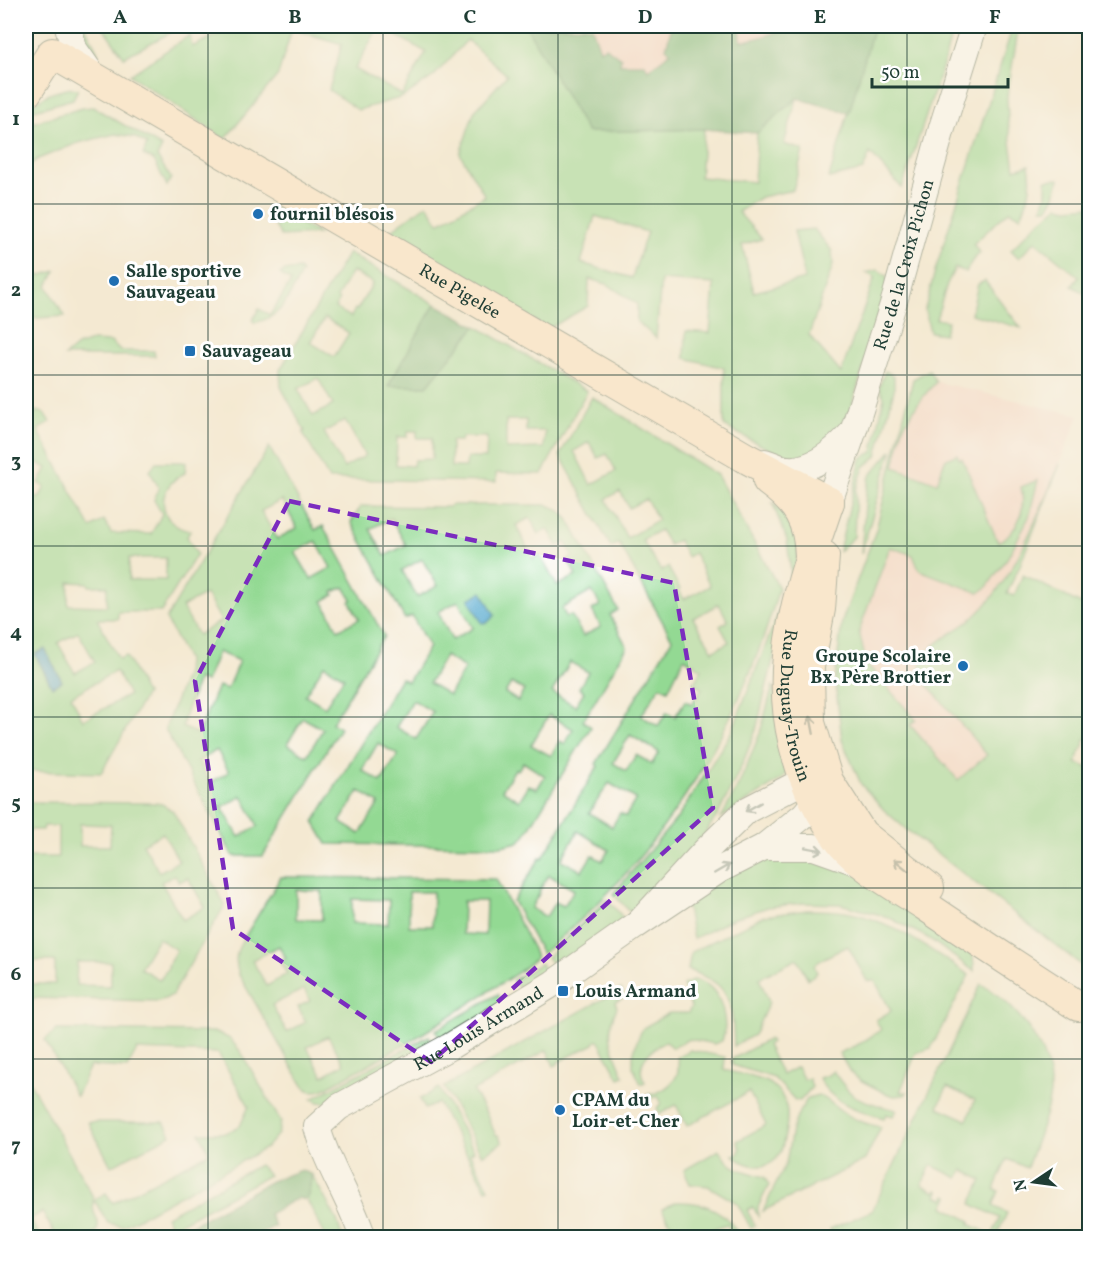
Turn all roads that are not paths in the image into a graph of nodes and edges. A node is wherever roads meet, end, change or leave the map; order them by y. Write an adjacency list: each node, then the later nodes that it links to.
1 (66, 26): 3 (street); 4 (street)
2 (974, 26): 6 (street, Rue de la Croix Pichon)
3 (52, 53): 4 (main road, Rue Pigelée); 5 (main road)
4 (93, 76): 5 (main road); 7 (main road, Rue Pigelée)
5 (26, 94)
6 (853, 432): 7 (street); 8 (street, Rue de la Croix Pichon)
7 (746, 458): 8 (main road, Rue Pigelée); 9 (main road)
8 (829, 502): 9 (main road, Rue Duguay-Trouin); 10 (main road, Rue Duguay-Trouin, one-way to 8)
9 (810, 559): 10 (main road, Rue Duguay-Trouin)
10 (816, 788): 11 (street); 12 (main road, Rue Duguay-Trouin); 13 (street, one-way to 13); 14 (main road, Rue Duguay-Trouin, one-way to 10)
11 (764, 846): 12 (street, one-way to 12); 13 (street, one-way to 11)
12 (862, 864): 14 (main road, Rue Duguay-Trouin)
13 (638, 924): 15 (street, Rue Louis Armand)
14 (1084, 1010)
15 (363, 1238)

